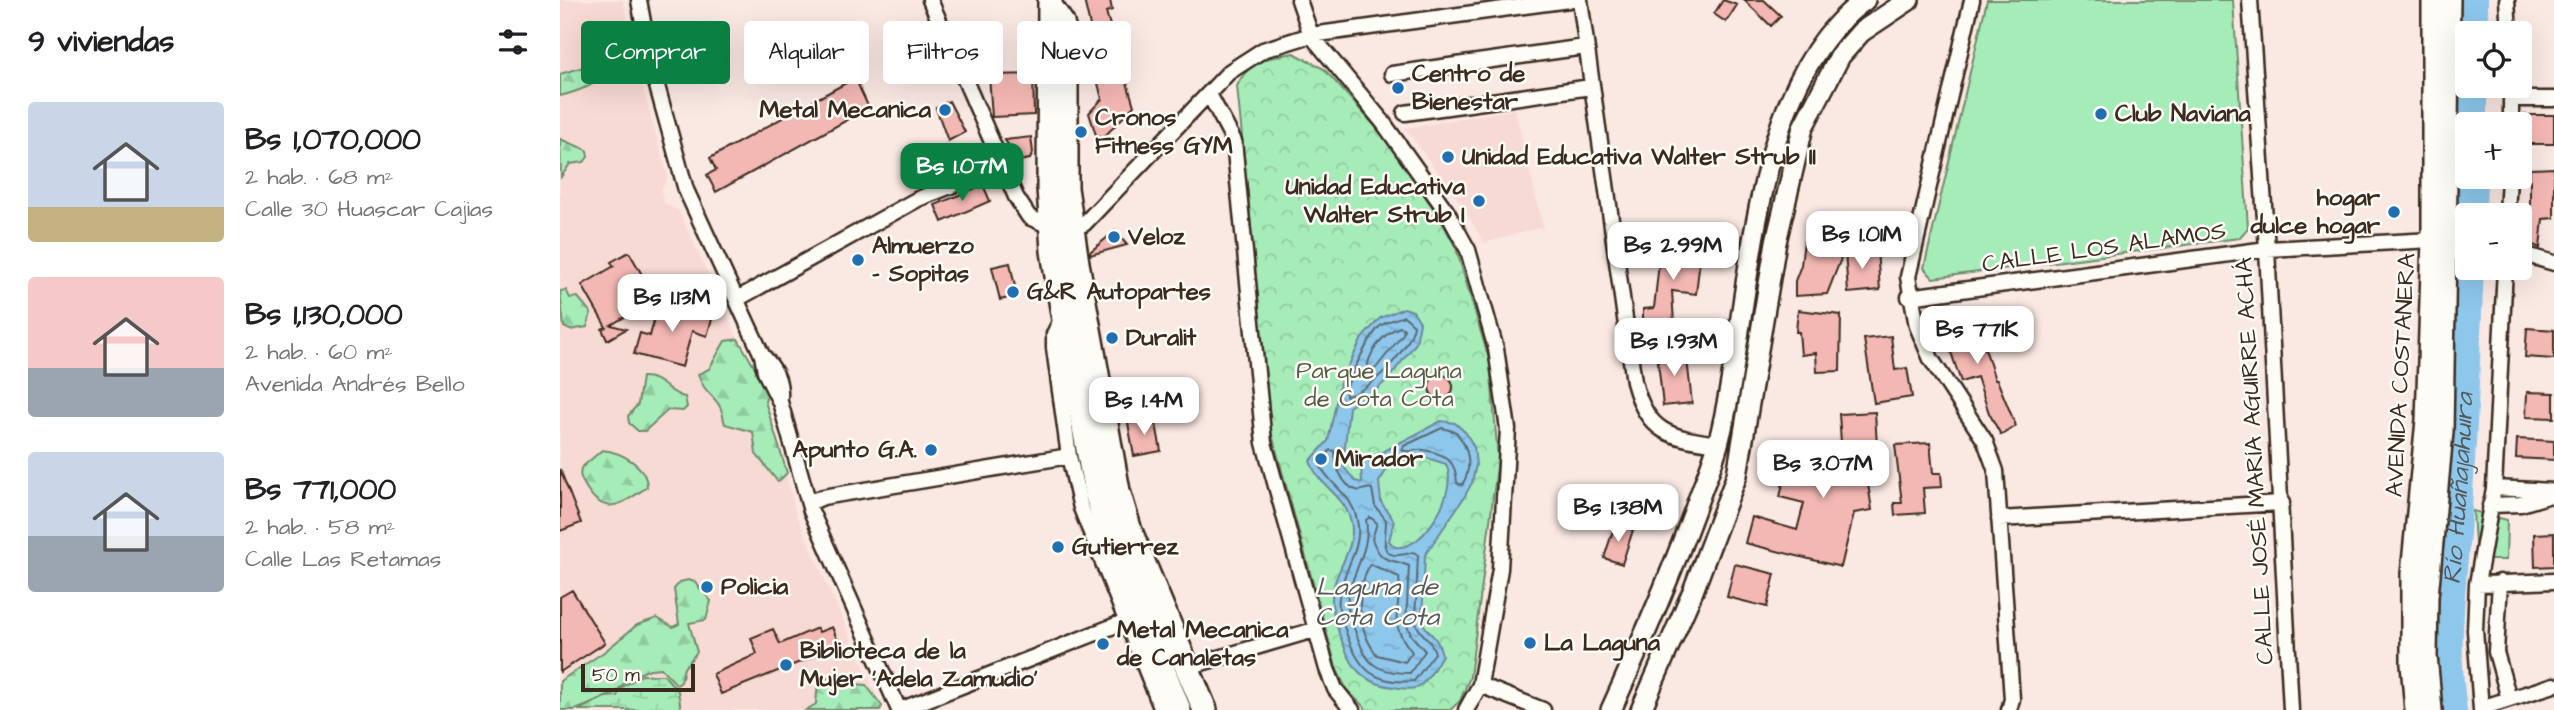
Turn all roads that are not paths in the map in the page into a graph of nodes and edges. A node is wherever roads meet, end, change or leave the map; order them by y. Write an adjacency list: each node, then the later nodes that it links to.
1 (930, 0): 25 (street)
2 (1299, 0): 15 (street)
3 (1569, 0): 15 (street)
4 (1580, 0): 16 (street)
5 (1865, 0): 17 (main road)
6 (1909, 0): 19 (main road)
7 (1972, 0): 34 (street)
8 (2249, 0): 30 (street, CALLE JOSÉ MARÍA AGUIRRE ACHÁ)
9 (2432, 0): 28 (main road, AVENIDA COSTANERA)
10 (2450, 0): 28 (main road, AVENIDA COSTANERA)
11 (2507, 0): 14 (street)
12 (643, 1): 35 (street)
13 (1051, 3): 26 (main road)
14 (2508, 21)
15 (1311, 35): 22 (street); 52 (street)
16 (1585, 47): 18 (street); 20 (street)
17 (1804, 73): 19 (main road); 27 (main road)
18 (1392, 74)
19 (1824, 83): 29 (main road)
20 (1591, 87): 24 (street); 37 (street)
21 (2532, 95): 23 (street)
22 (1210, 96): 26 (street); 50 (street)
23 (2554, 99)
24 (1405, 113)
25 (1001, 166): 26 (street); 35 (street)
26 (1062, 226): 36 (main road); 51 (main road)
27 (1755, 237): 29 (main road); 37 (main road)
28 (2440, 240): 30 (street, CALLE LOS ALAMOS); 67 (main road, AVENIDA COSTANERA); 68 (main road, AVENIDA COSTANERA)
29 (1776, 242): 38 (main road)
30 (2267, 249): 34 (street, CALLE LOS ALAMOS); 43 (street, CALLE JOSÉ MARÍA AGUIRRE ACHÁ)
31 (2532, 256): 32 (street)
32 (2554, 262)
33 (2504, 280): 40 (street)
34 (1909, 297): 45 (street)
35 (737, 299): 42 (street)
36 (1063, 314): 39 (street); 59 (main road)
37 (1718, 444): 38 (main road); 64 (main road)
38 (1742, 449): 65 (main road)
39 (1069, 456): 42 (street); 49 (street)
40 (2494, 488): 41 (street); 44 (street)
41 (2554, 492): 44 (street)
42 (809, 503): 57 (street)
43 (2282, 503): 45 (street); 66 (street, CALLE JOSÉ MARÍA AGUIRRE ACHÁ)
44 (2490, 505): 48 (street)
45 (1999, 519): 55 (street)
46 (2554, 581): 47 (street)
47 (2500, 582): 48 (street); 54 (street)
48 (2477, 584): 56 (street)
49 (1124, 622): 57 (street); 58 (street)
50 (1314, 630): 51 (street); 61 (street)
51 (1188, 667): 60 (main road)
52 (1480, 685): 62 (street); 63 (street)
53 (2554, 685): 54 (street)
54 (2509, 699): 56 (street)
55 (2013, 706)
56 (2481, 709)
57 (900, 710)
58 (1162, 710)
59 (1179, 710)
60 (1205, 710)
61 (1352, 710)
62 (1466, 710)
63 (1543, 710)
64 (1611, 710)
65 (1641, 710)
66 (2291, 710)
67 (2415, 710)
68 (2432, 710)

